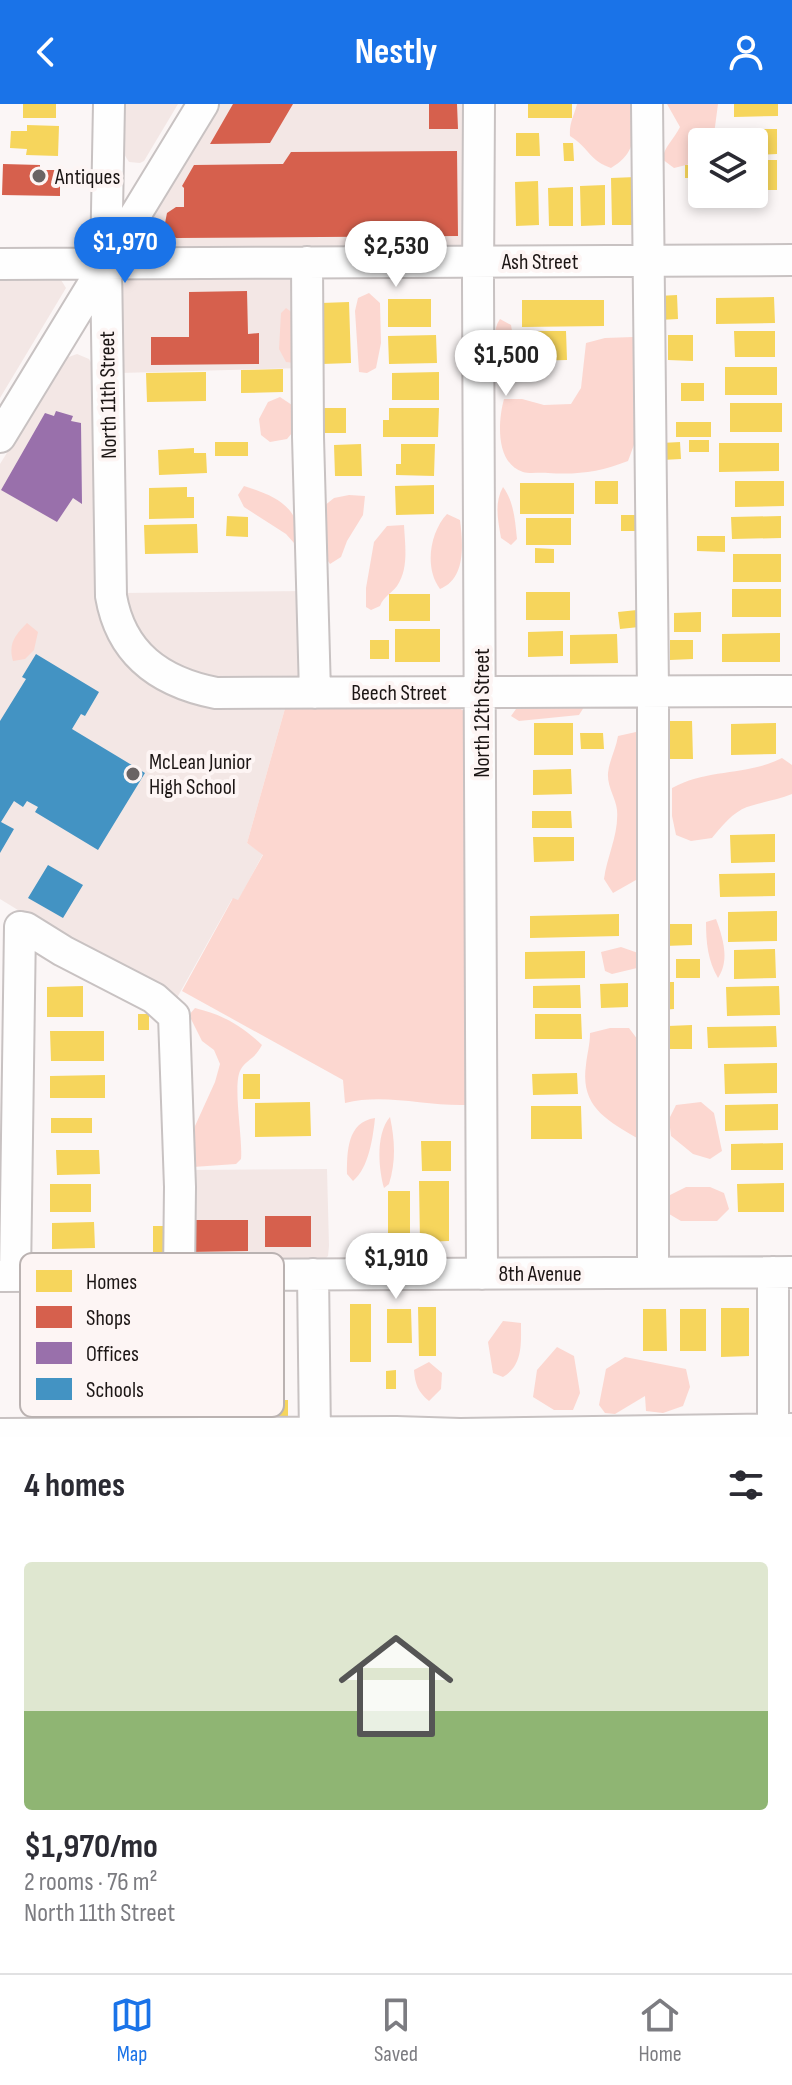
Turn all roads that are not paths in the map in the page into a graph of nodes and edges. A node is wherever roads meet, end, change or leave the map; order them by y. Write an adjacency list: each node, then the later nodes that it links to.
1 (109, 104): 10 (street, North 11th Street)
2 (203, 104): 10 (street)
3 (479, 104): 6 (street, North 12th Street)
4 (647, 104): 7 (street)
5 (792, 260): 7 (street, Ash Street)
6 (478, 261): 7 (street, Ash Street); 8 (street, Ash Street); 15 (street, North 12th Street)
7 (650, 261): 13 (street)
8 (307, 262): 10 (street, Ash Street); 16 (street)
9 (0, 264): 10 (street, Ash Street)
10 (106, 265): 11 (street); 12 (street, North 11th Street)
11 (0, 437)
12 (155, 670): 16 (street, Beech Street)
13 (653, 691): 14 (street, Beech Street); 15 (street, Beech Street); 20 (street)
14 (792, 691)
15 (481, 692): 16 (street, Beech Street); 23 (street, North 12th Street)
16 (315, 693)
17 (10, 919): 18 (street); 24 (street)
18 (179, 1253)
19 (783, 1272): 20 (street, 8th Avenue); 25 (street)
20 (653, 1273): 23 (street, 8th Avenue)
21 (284, 1274): 22 (street, 8th Avenue)
22 (313, 1274): 23 (street, 8th Avenue); 27 (street)
23 (482, 1274)
24 (7, 1276)
25 (779, 1432): 27 (street)
26 (0, 1434): 27 (street)
27 (315, 1434)

